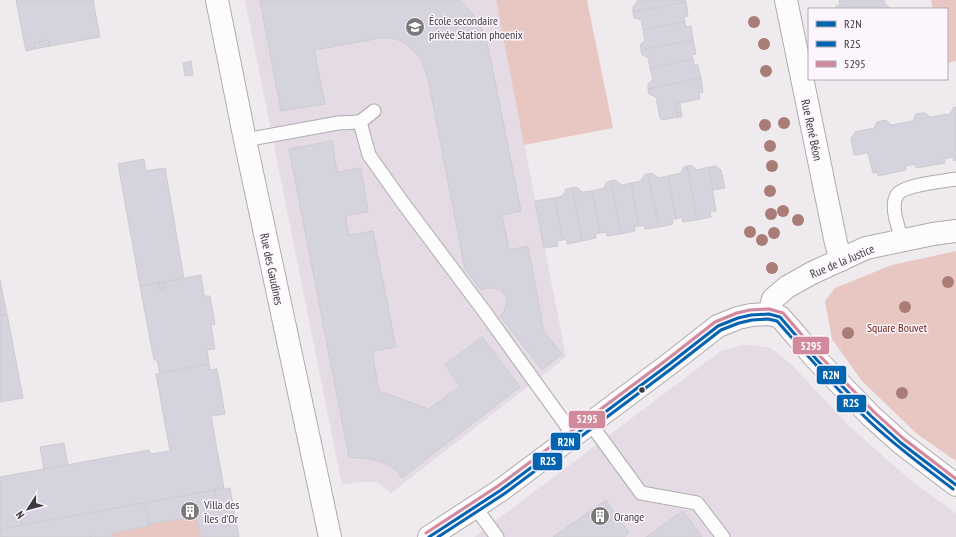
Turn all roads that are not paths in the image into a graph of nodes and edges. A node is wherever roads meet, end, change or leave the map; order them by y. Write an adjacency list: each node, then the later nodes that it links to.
1 (217, 0): 5 (street, Rue des Gaudines)
2 (786, 0): 9 (street, Rue René Béon)
3 (374, 111): 4 (lane)
4 (360, 122): 5 (lane); 11 (lane)
5 (245, 140): 14 (street, Rue des Gaudines)
6 (956, 179): 8 (lane)
7 (956, 231): 8 (street, Rue de la Justice)
8 (903, 240): 9 (street, Rue de la Justice)
9 (841, 260): 10 (street, Rue de la Justice)
10 (769, 314): 11 (street); 12 (street)
11 (582, 430): 13 (street); 17 (lane)
12 (956, 486)
13 (475, 507): 15 (street); 16 (lane)
14 (330, 537)
15 (429, 537)
16 (497, 537)
17 (723, 537)

